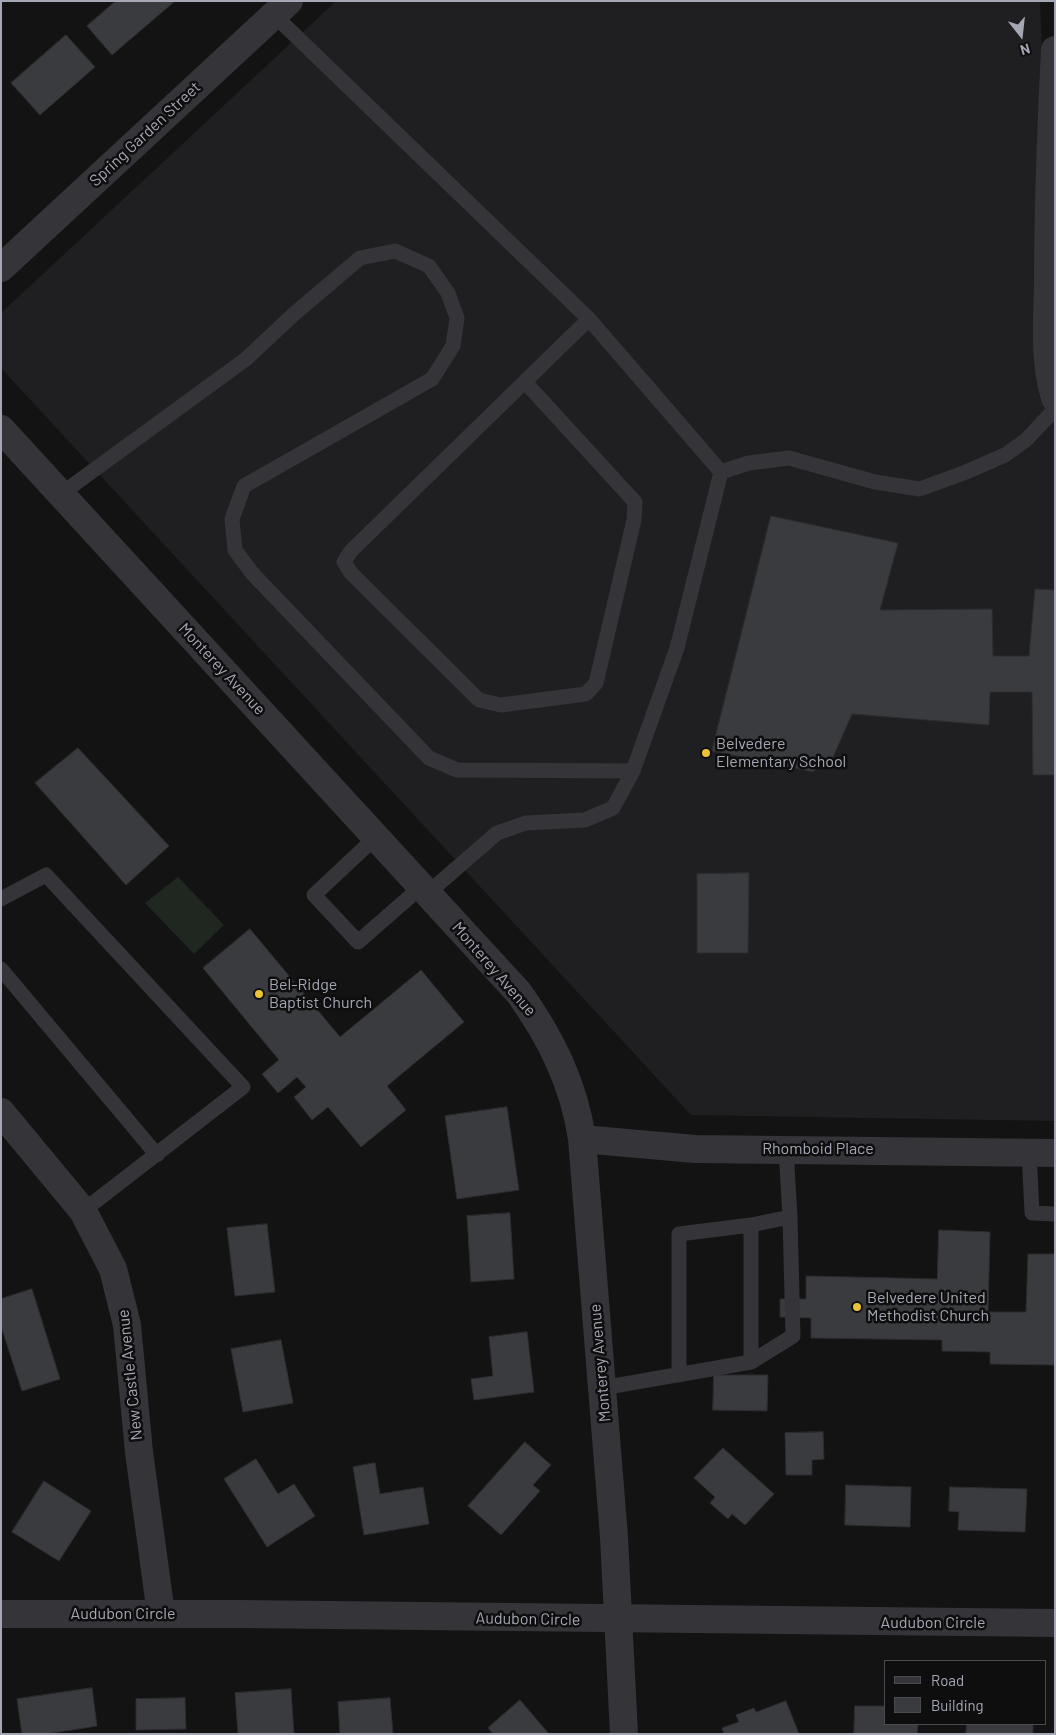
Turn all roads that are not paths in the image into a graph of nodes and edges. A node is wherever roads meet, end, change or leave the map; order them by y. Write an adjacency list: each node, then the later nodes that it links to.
1 (281, 8): 3 (street, Spring Garden Street); 4 (lane)
2 (1055, 50): 6 (street)
3 (1, 268)
4 (589, 320): 5 (lane); 9 (lane)
5 (525, 382): 5 (lane)
6 (1055, 398)
7 (1055, 409): 9 (lane)
8 (1, 429): 10 (street, Monterey Avenue)
9 (721, 472): 11 (lane)
10 (61, 494): 11 (lane); 12 (street, Monterey Avenue)
11 (634, 771): 13 (lane)
12 (376, 837): 13 (street, Monterey Avenue); 13 (lane)
13 (424, 890): 17 (street, Monterey Avenue)
14 (1, 899): 20 (lane)
15 (1, 969): 20 (lane)
16 (1, 1112): 21 (street, New Castle Avenue)
17 (582, 1139): 18 (street, Rhomboid Place); 27 (street, Monterey Avenue)
18 (786, 1149): 19 (street, Rhomboid Place); 23 (lane)
19 (1048, 1152): 22 (lane)
20 (157, 1155): 21 (lane)
21 (83, 1211): 29 (street, New Castle Avenue)
22 (1055, 1214)
23 (790, 1217): 24 (lane); 25 (lane)
24 (751, 1225): 25 (lane); 26 (lane)
25 (751, 1362): 26 (lane)
26 (679, 1375): 27 (lane)
27 (602, 1388): 30 (street, Monterey Avenue)
28 (1, 1614): 29 (street, Audubon Circle)
29 (161, 1614): 30 (street, Audubon Circle)
30 (618, 1620): 31 (street, Audubon Circle); 32 (street, Monterey Avenue)
31 (1055, 1623)
32 (624, 1734)

